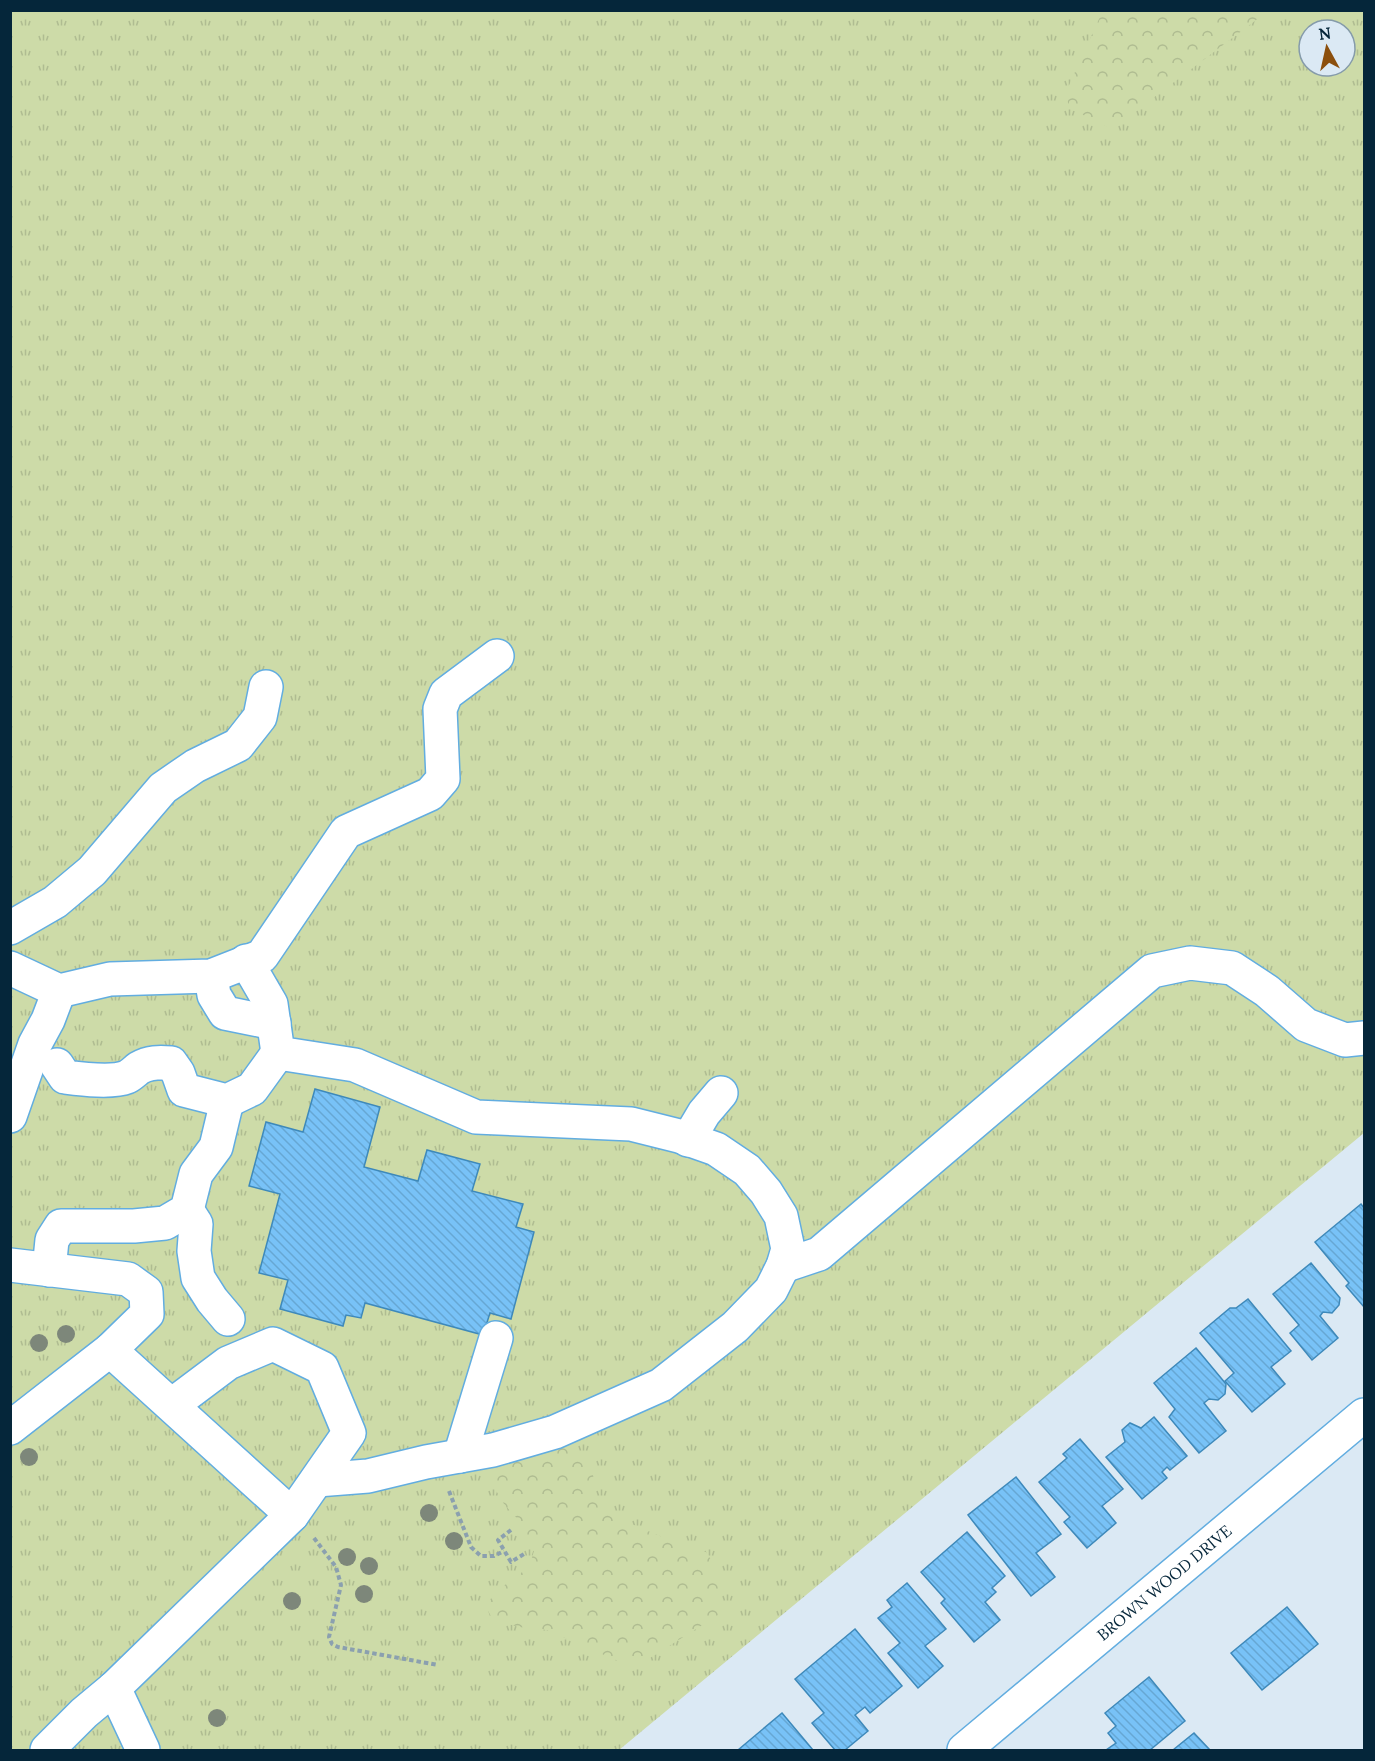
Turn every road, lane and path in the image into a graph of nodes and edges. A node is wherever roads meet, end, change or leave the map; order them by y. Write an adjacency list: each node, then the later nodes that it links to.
1 (496, 656): 4 (street)
2 (266, 687): 3 (street)
3 (10, 928)
4 (246, 961): 6 (street); 8 (street)
5 (10, 968): 7 (street)
6 (211, 975): 7 (street); 8 (street)
7 (54, 1006): 10 (street)
8 (276, 1038): 12 (street); 14 (street)
9 (1365, 1038): 18 (street)
10 (43, 1065): 12 (street); 13 (street)
11 (721, 1093): 14 (street)
12 (227, 1101): 15 (street)
13 (10, 1116)
14 (687, 1140): 18 (street)
15 (187, 1210): 16 (street); 21 (street)
16 (141, 1226): 19 (street); 20 (street)
17 (10, 1265): 19 (street)
18 (783, 1266): 27 (street)
19 (49, 1270): 20 (street)
20 (128, 1279): 23 (street)
21 (228, 1319)
22 (496, 1338): 27 (street)
23 (110, 1350): 24 (street); 26 (street)
24 (172, 1406): 28 (street); 29 (street)
25 (1365, 1414): 35 (street, BROWN WOOD DRIVE)
26 (10, 1428)
27 (448, 1458): 28 (street); 31 (path)
28 (317, 1480): 29 (street)
29 (292, 1515): 33 (path); 34 (street)
30 (511, 1530): 31 (path)
31 (504, 1551): 32 (path)
32 (524, 1554)
33 (438, 1665)
34 (114, 1688): 36 (street); 37 (street)
35 (982, 1745)
36 (47, 1750)
37 (143, 1750)

